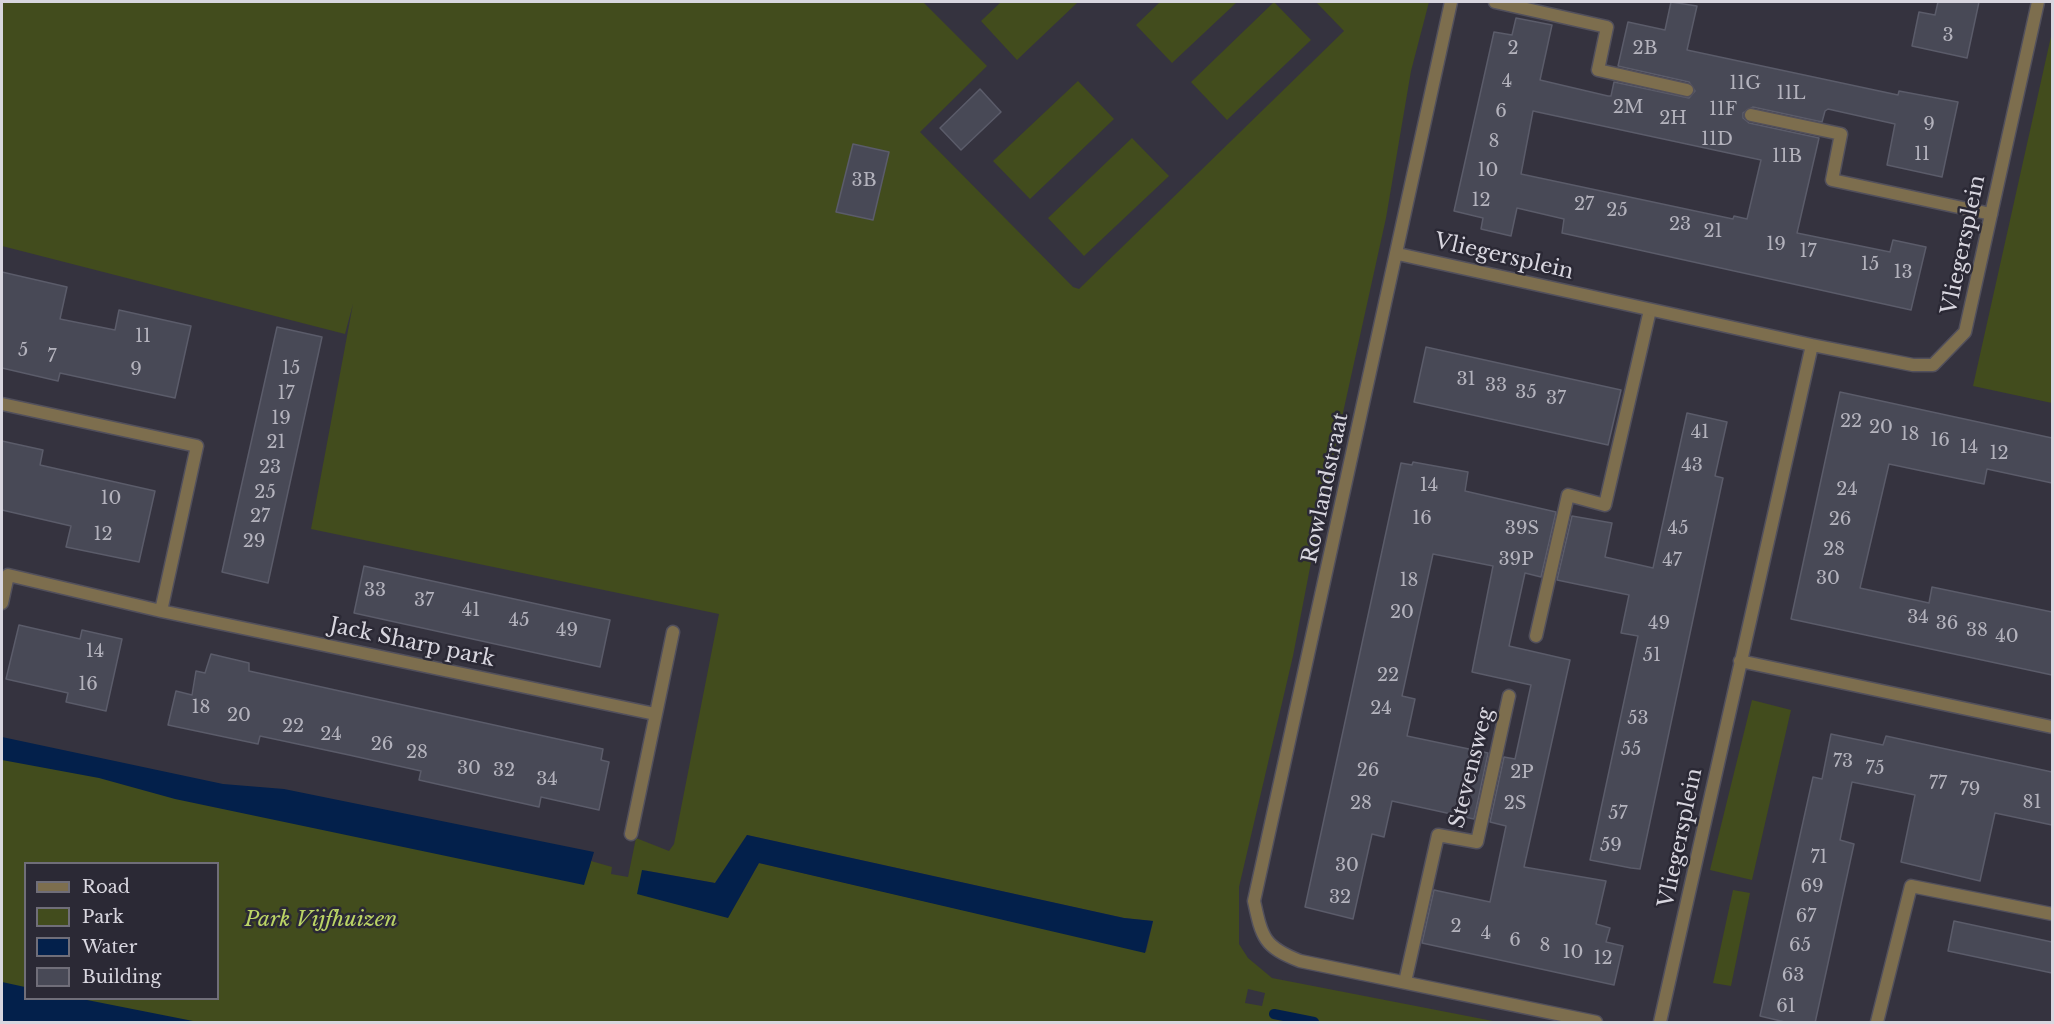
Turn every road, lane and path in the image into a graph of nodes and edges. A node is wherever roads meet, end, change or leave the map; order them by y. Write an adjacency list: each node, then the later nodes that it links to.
1 (1451, 2): 7 (street, Rowlandstraat)
2 (1495, 2): 4 (street)
3 (2038, 2): 6 (street, Vliegersplein)
4 (1687, 90)
5 (1751, 115): 6 (street)
6 (1991, 214): 9 (street, Vliegersplein)
7 (1398, 254): 8 (street, Vliegersplein); 21 (street, Rowlandstraat)
8 (1650, 310): 9 (street, Vliegersplein); 14 (street)
9 (1812, 345): 15 (street, Vliegersplein)
10 (2, 404): 12 (street)
11 (2, 603): 12 (street, Jack Sharp park)
12 (161, 611): 17 (street, Jack Sharp park)
13 (673, 632): 17 (street)
14 (1536, 636)
15 (1740, 661): 18 (street); 23 (street, Vliegersplein)
16 (1509, 696): 21 (street, Stevensweg)
17 (655, 714): 19 (street)
18 (2052, 727)
19 (631, 834)
20 (2052, 914): 24 (street)
21 (1405, 982): 22 (street)
22 (1596, 1023)
23 (1660, 1023)
24 (1877, 1023)

